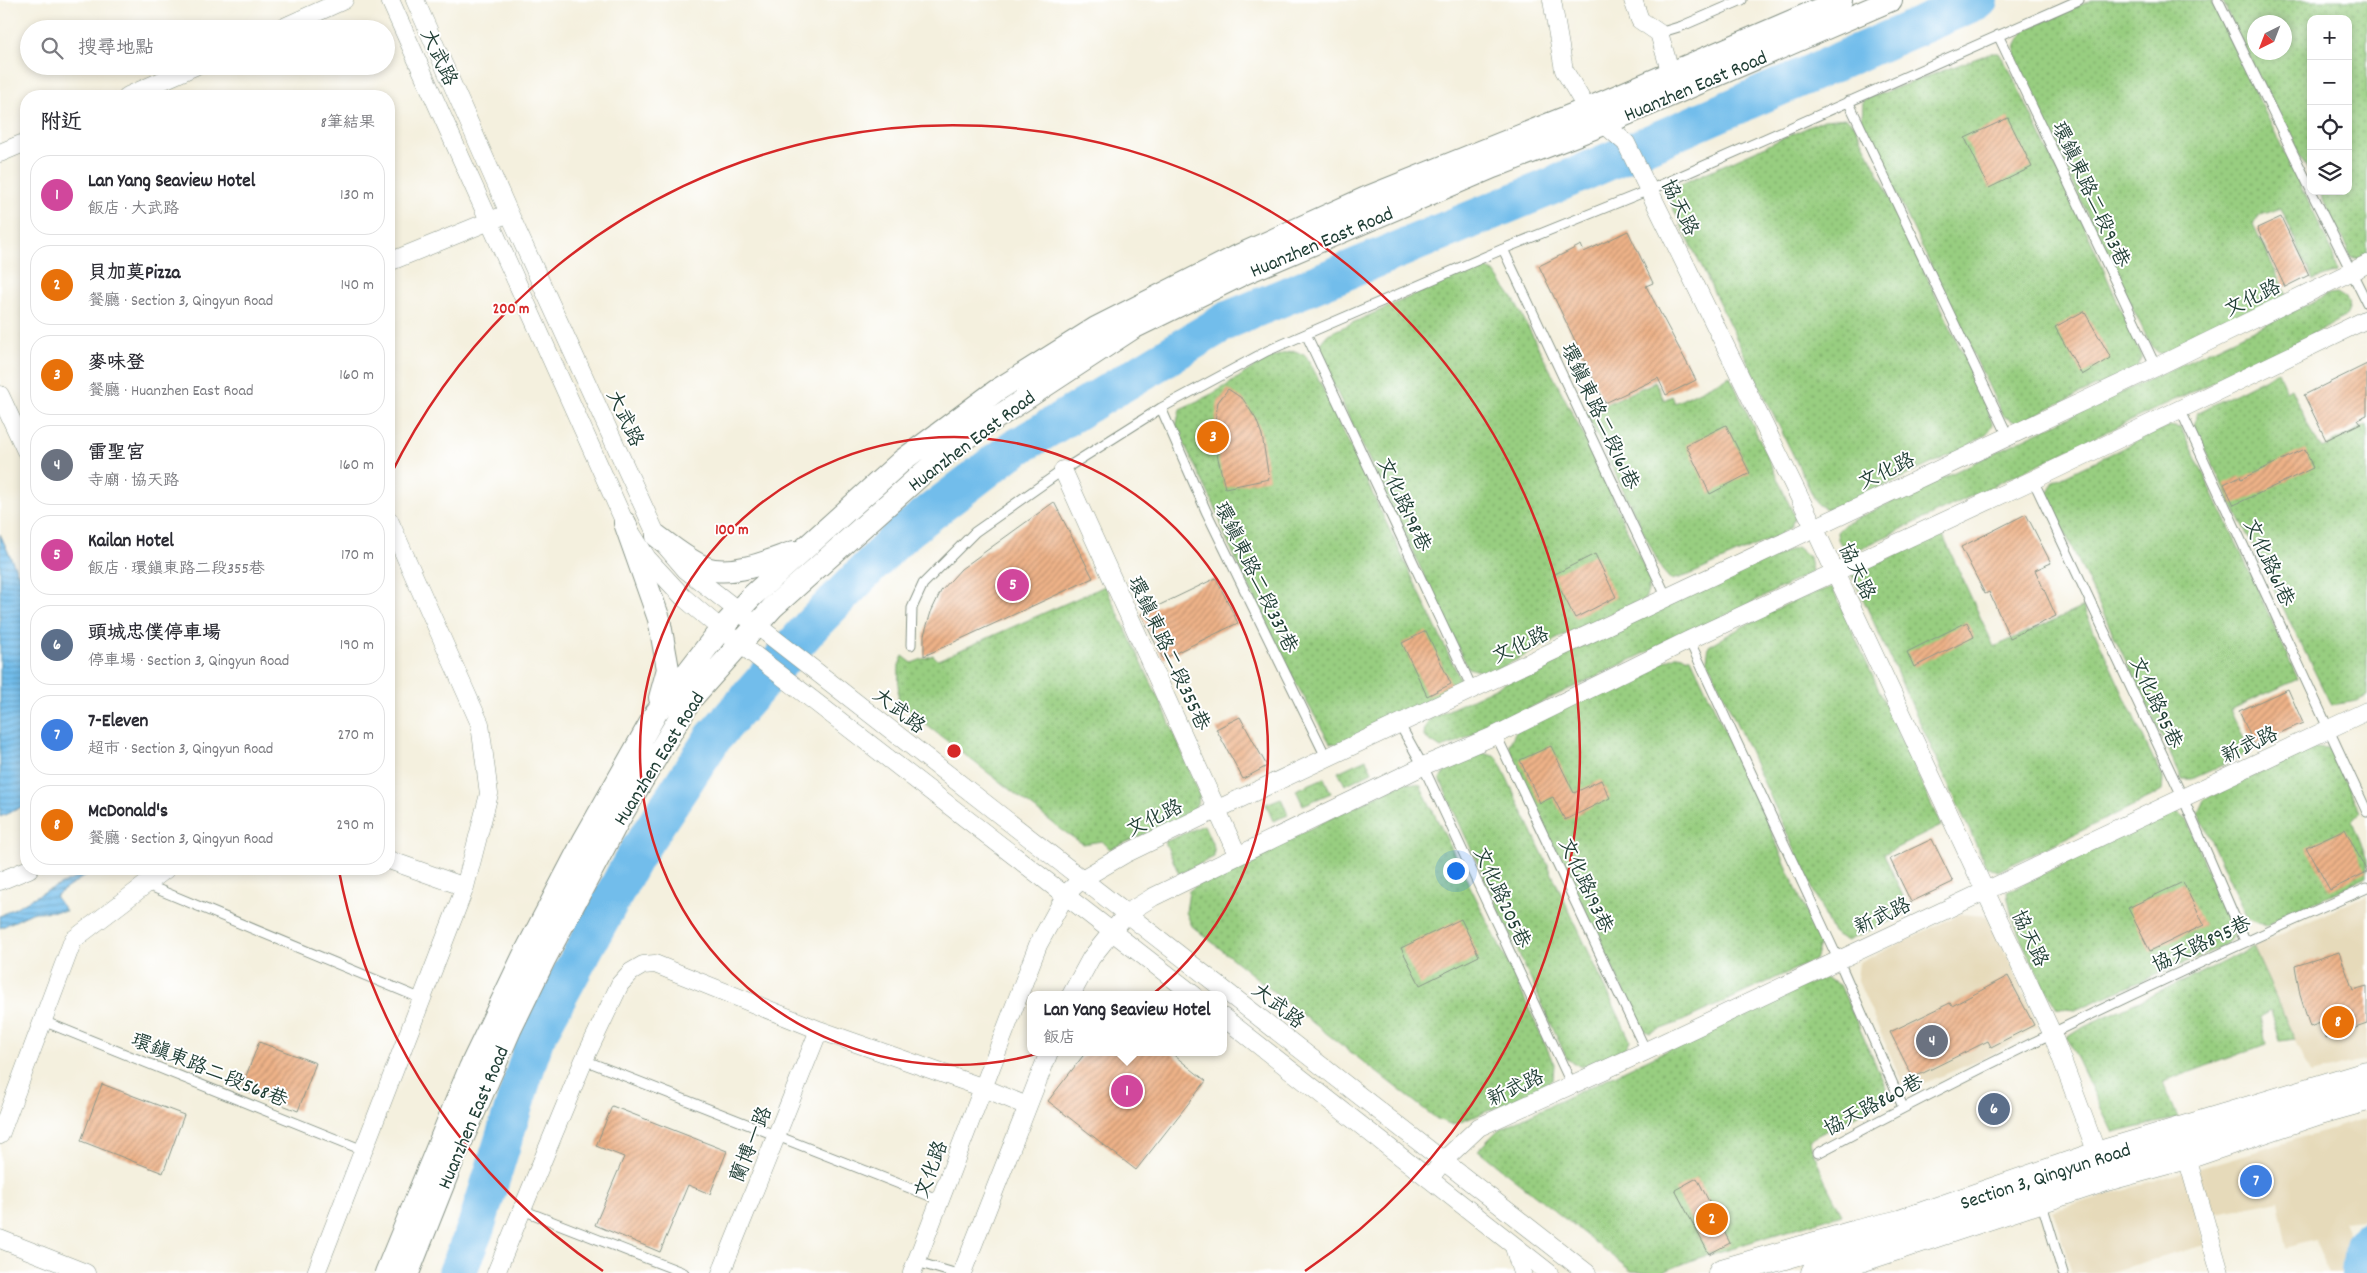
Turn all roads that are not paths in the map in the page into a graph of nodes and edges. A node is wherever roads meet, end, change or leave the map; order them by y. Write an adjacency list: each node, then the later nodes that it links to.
1 (344, 0): 11 (street)
2 (390, 0): 26 (street, 大武路)
3 (415, 0): 25 (street, 大武路)
4 (1552, 0): 18 (street, 協天路)
5 (1633, 0): 12 (street)
6 (1742, 0): 12 (lane)
7 (1841, 0): 14 (street, Huanzhen East Road)
8 (1891, 0): 19 (street, Huanzhen East Road)
9 (2079, 0): 13 (lane)
10 (2218, 0): 23 (lane)
11 (300, 20)
12 (1659, 33): 14 (street)
13 (1998, 35): 17 (lane); 34 (lane, 環鎮東路二段93巷)
14 (1671, 74): 18 (street, Huanzhen East Road)
15 (176, 75): 16 (street)
16 (142, 90)
17 (1848, 101): 22 (lane); 38 (lane)
18 (1587, 109): 19 (street, 協天路); 46 (street, Huanzhen East Road)
19 (1604, 124): 22 (street, 協天路); 51 (street, Huanzhen East Road)
20 (20, 145): 21 (street)
21 (0, 153)
22 (1646, 183): 27 (lane); 43 (street, 協天路)
23 (2307, 183)
24 (2313, 195): 30 (lane)
25 (509, 213): 26 (street); 45 (street, 大武路)
26 (490, 219): 28 (street); 42 (street, 大武路)
27 (1503, 249): 33 (lane); 48 (lane, 環鎮東路二段161巷)
28 (395, 259)
29 (2367, 264): 30 (street, 文化路)
30 (2352, 274): 31 (lane); 34 (street, 文化路)
31 (2367, 303)
32 (2367, 319): 37 (street)
33 (1306, 334): 36 (lane); 55 (lane, 文化路198巷)
34 (2156, 367): 38 (street, 文化路)
35 (0, 395): 39 (street)
36 (1161, 408): 40 (lane); 61 (lane, 環鎮東路二段337巷)
37 (2180, 408): 41 (street); 59 (lane, 文化路61巷)
38 (2008, 436): 43 (street, 文化路)
39 (20, 438)
40 (1063, 470): 53 (lane); 64 (street, 環鎮東路二段355巷)
41 (2033, 480): 47 (street); 63 (lane, 文化路95巷)
42 (625, 522): 50 (street, 大武路); 57 (street)
43 (1814, 527): 47 (street, 協天路); 48 (street, 文化路)
44 (395, 533): 73 (street)
45 (657, 536): 46 (street); 49 (street, 大武路)
46 (806, 547): 49 (street, Huanzhen East Road)
47 (1835, 571): 52 (street); 75 (street, 協天路)
48 (1668, 598): 55 (street, 文化路)
49 (737, 610): 50 (street, Huanzhen East Road); 51 (street, 大武路)
50 (721, 629): 54 (street, 大武路); 57 (street, Huanzhen East Road)
51 (764, 631): 54 (street, Huanzhen East Road); 70 (street, 大武路)
52 (1689, 640): 60 (street); 80 (lane)
53 (911, 645)
54 (748, 649): 76 (street, 大武路); 115 (street, Huanzhen East Road)
55 (1473, 690): 58 (street, 文化路)
56 (2367, 711): 59 (street, 新武路)
57 (656, 713): 114 (street, Huanzhen East Road)
58 (1400, 725): 61 (street, 文化路); 62 (lane, 文化路205巷)
59 (2328, 730): 63 (street, 新武路); 65 (lane, 文化路61巷)
60 (1496, 735): 62 (street); 88 (lane, 文化路193巷)
61 (1327, 759): 64 (street, 文化路)
62 (1423, 766): 66 (street); 92 (lane, 文化路205巷)
63 (2183, 798): 75 (street, 新武路); 79 (lane, 文化路95巷)
64 (1218, 809): 66 (street, 環鎮東路二段355巷); 70 (street, 文化路)
65 (2367, 812)
66 (1237, 854): 77 (street)
67 (395, 862): 73 (street)
68 (20, 873): 71 (street)
69 (157, 875): 72 (street)
70 (1082, 879): 76 (street, 文化路); 77 (street, 大武路)
71 (0, 881)
72 (144, 884): 83 (lane); 85 (street)
73 (465, 887): 83 (street)
74 (2367, 888): 79 (lane, 協天路895巷)
75 (1986, 890): 80 (street, 新武路); 87 (street, 協天路)
76 (1066, 894): 78 (street, 大武路); 93 (street, 文化路)
77 (1128, 913): 78 (street); 102 (street, 大武路)
78 (1113, 931): 81 (street); 82 (street, 大武路)
79 (2245, 941): 87 (lane, 協天路895巷)
80 (1838, 959): 88 (street, 新武路); 96 (lane)
81 (1073, 991)
82 (1189, 991)
83 (422, 999): 100 (street)
84 (1227, 1020): 104 (street)
85 (43, 1021): 97 (street); 100 (lane, 環鎮東路二段568巷)
86 (819, 1030): 90 (street); 93 (street); 98 (street, 蘭博一路)
87 (2052, 1033): 96 (lane, 協天路860巷); 103 (street, 協天路)
88 (1646, 1051): 92 (street, 新武路)
89 (1046, 1056): 95 (street)
90 (584, 1060): 98 (lane); 107 (street)
91 (2367, 1075): 99 (main road, Section 3, Qingyun Road)
92 (1572, 1085): 102 (street, 新武路)
93 (984, 1088): 95 (street); 106 (street, 文化路)
94 (2367, 1097): 99 (main road, Section 3, Qingyun Road)
95 (1027, 1106): 120 (street)
96 (1903, 1107): 101 (lane, 協天路860巷)
97 (0, 1135)
98 (775, 1137): 106 (lane); 118 (street, 蘭博一路)
99 (2182, 1144): 103 (main road, Section 3, Qingyun Road); 127 (street)
100 (363, 1150): 113 (street)
101 (1818, 1152)
102 (1443, 1161): 104 (street, 新武路); 123 (street, 大武路)
103 (2102, 1167): 105 (main road, Section 3, Qingyun Road); 110 (main road, Section 3, Qingyun Road)
104 (1430, 1178): 109 (street)
105 (2040, 1199): 110 (main road, Section 3, Qingyun Road); 126 (lane)
106 (940, 1200): 111 (street, 文化路)
107 (520, 1209): 116 (street); 117 (lane)
108 (0, 1239): 112 (street)
109 (1514, 1247): 121 (street); 122 (street)
110 (1861, 1249): 124 (main road, Section 3, Qingyun Road); 125 (main road, Section 3, Qingyun Road)
111 (915, 1268): 119 (lane)
112 (86, 1273)
113 (316, 1273)
114 (386, 1273)
115 (408, 1273)
116 (496, 1273)
117 (684, 1273)
118 (721, 1273)
119 (954, 1273)
120 (962, 1273)
121 (1522, 1273)
122 (1549, 1273)
123 (1587, 1273)
124 (1722, 1273)
125 (1815, 1273)
126 (2064, 1273)
127 (2220, 1273)

